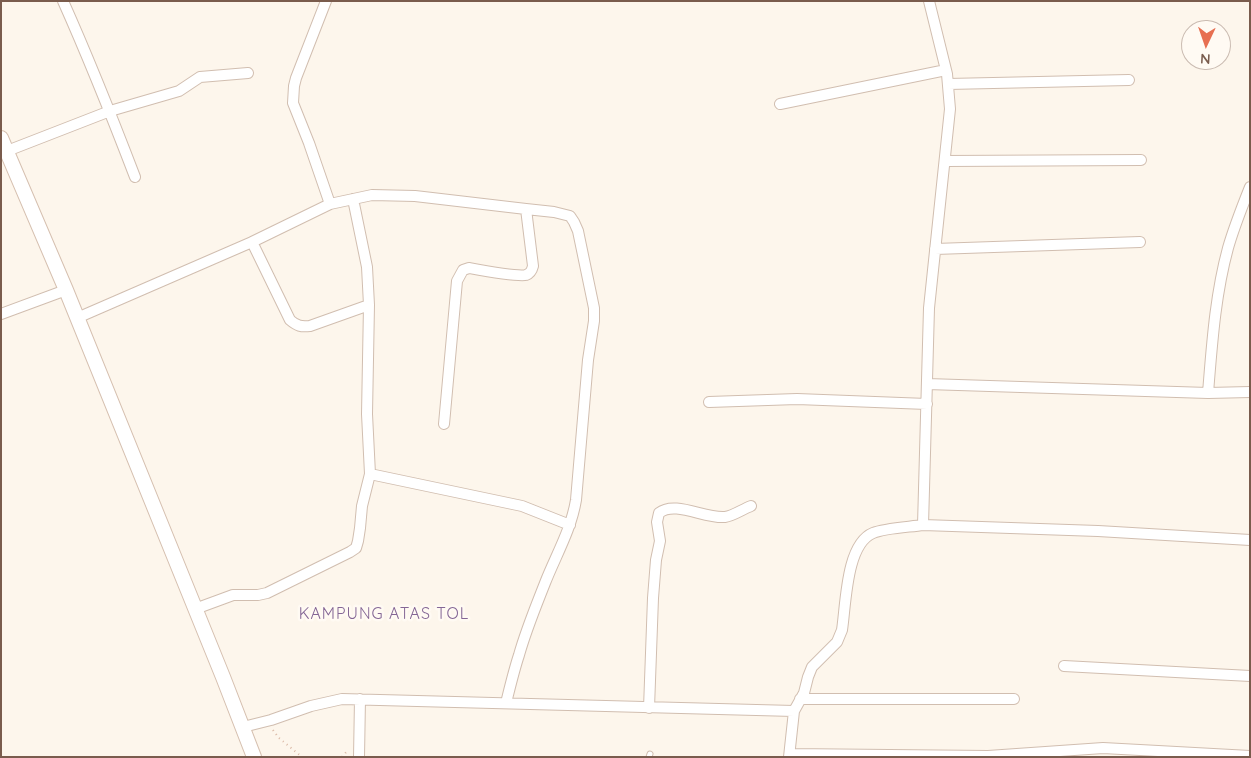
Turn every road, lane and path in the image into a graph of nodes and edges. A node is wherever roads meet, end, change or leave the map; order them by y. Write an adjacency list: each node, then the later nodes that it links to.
1 (63, 1): 9 (street)
2 (326, 1): 16 (street)
3 (929, 1): 4 (street)
4 (946, 70): 7 (street); 8 (street)
5 (248, 74): 9 (street)
6 (1129, 80): 7 (street)
7 (948, 84): 11 (street)
8 (780, 104)
9 (110, 111): 10 (street); 13 (street)
10 (4, 144): 21 (main road)
11 (945, 160): 12 (street); 20 (street)
12 (1141, 160)
13 (135, 177)
14 (1250, 187): 26 (street)
15 (353, 199): 16 (street); 17 (street); 22 (street)
16 (330, 204): 18 (street)
17 (526, 210): 30 (street); 33 (street)
18 (252, 242): 22 (street); 24 (street)
19 (1140, 242): 20 (street)
20 (935, 250): 25 (street)
21 (66, 290): 23 (street); 24 (main road)
22 (369, 305): 31 (street)
23 (1, 314)
24 (77, 318): 36 (main road)
25 (927, 384): 26 (street); 29 (street)
26 (1208, 392): 27 (street)
27 (1250, 392)
28 (709, 402): 29 (street)
29 (927, 404): 34 (street)
30 (444, 424)
31 (370, 474): 33 (street); 36 (street)
32 (751, 506): 43 (street)
33 (570, 525): 42 (street)
34 (923, 525): 35 (street); 40 (street)
35 (1250, 540)
36 (195, 609): 46 (main road)
37 (1064, 666): 38 (street)
38 (1250, 676)
39 (360, 699): 42 (street); 45 (street); 51 (street)
40 (800, 699): 41 (street); 44 (street)
41 (1014, 699)
42 (506, 703): 43 (street)
43 (649, 708): 44 (street)
44 (794, 710): 47 (street)
45 (267, 721): 46 (street); 50 (path)
46 (243, 727): 49 (main road)
47 (789, 755): 48 (street)
48 (1250, 756)
49 (254, 757)
50 (302, 757)
51 (359, 757)

